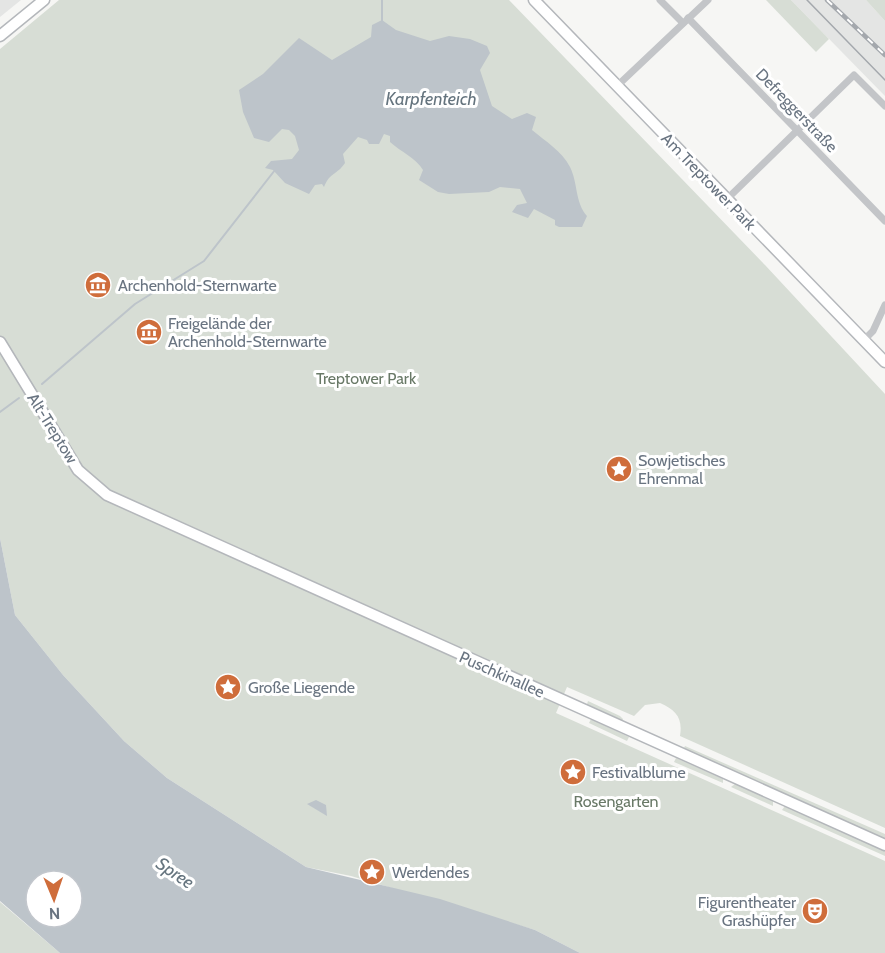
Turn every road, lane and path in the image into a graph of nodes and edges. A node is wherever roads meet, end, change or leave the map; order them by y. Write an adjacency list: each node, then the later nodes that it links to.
1 (44, 0): 6 (main road)
2 (534, 0): 7 (main road, Am Treptower Park)
3 (660, 0): 5 (street, Defreggerstraße)
4 (708, 0): 5 (street)
5 (686, 21): 7 (street); 9 (street, Defreggerstraße)
6 (0, 36)
7 (617, 86): 10 (main road, Am Treptower Park)
8 (885, 106): 9 (street)
9 (797, 131): 10 (street); 11 (street, Defreggerstraße)
10 (727, 199): 13 (main road, Am Treptower Park)
11 (885, 221)
12 (885, 305): 13 (street)
13 (864, 340): 15 (main road, Am Treptower Park)
14 (0, 342): 16 (main road, Alt-Treptow)
15 (885, 362)
16 (118, 502): 17 (main road, Puschkinallee)
17 (885, 845)

